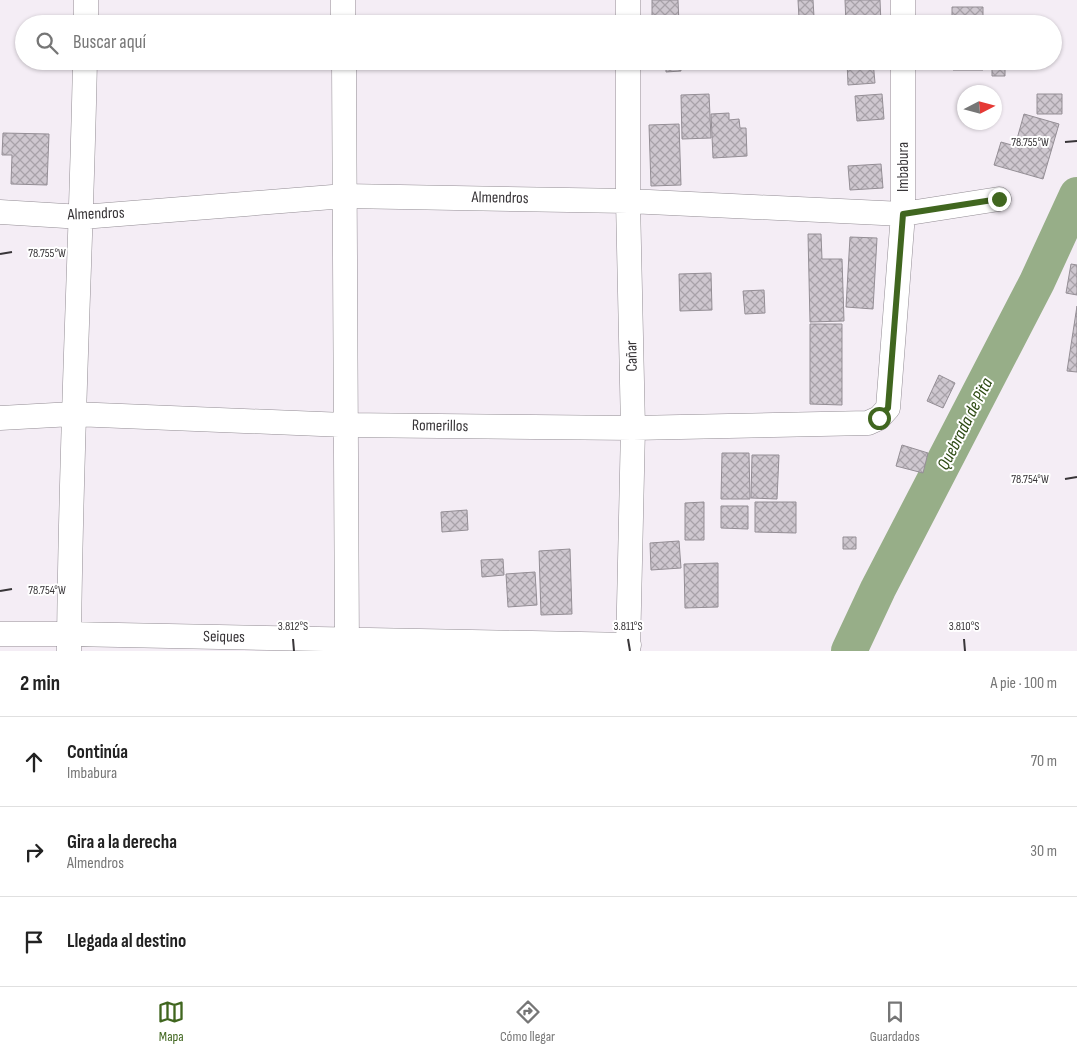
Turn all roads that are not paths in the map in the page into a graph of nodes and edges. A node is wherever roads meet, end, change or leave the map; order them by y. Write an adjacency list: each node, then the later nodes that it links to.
1 (86, 0): 5 (street)
2 (343, 0): 6 (street)
3 (628, 0): 7 (street)
4 (903, 0): 8 (street)
5 (86, 15)
6 (343, 15)
7 (628, 15)
8 (903, 15)
9 (85, 70): 18 (street)
10 (344, 70): 13 (street)
11 (628, 70): 15 (street, Cañar)
12 (903, 70): 17 (street, Imbabura)
13 (345, 196): 15 (street, Almendros); 18 (street, Almendros); 22 (street)
14 (999, 199): 17 (street, Almendros)
15 (628, 201): 17 (street, Almendros); 23 (street, Cañar)
16 (0, 212): 18 (street, Almendros)
17 (903, 214): 21 (street, Imbabura)
18 (82, 217): 19 (street)
19 (73, 414): 20 (street, Romerillos); 22 (street, Romerillos); 25 (street)
20 (0, 418)
21 (879, 418): 23 (street, Romerillos)
22 (345, 425): 23 (street, Romerillos); 26 (street)
23 (634, 428): 27 (street, Cañar)
24 (0, 634): 25 (street, Seiques)
25 (69, 642): 26 (street, Seiques)
26 (347, 645): 27 (street, Seiques)
27 (628, 648)

